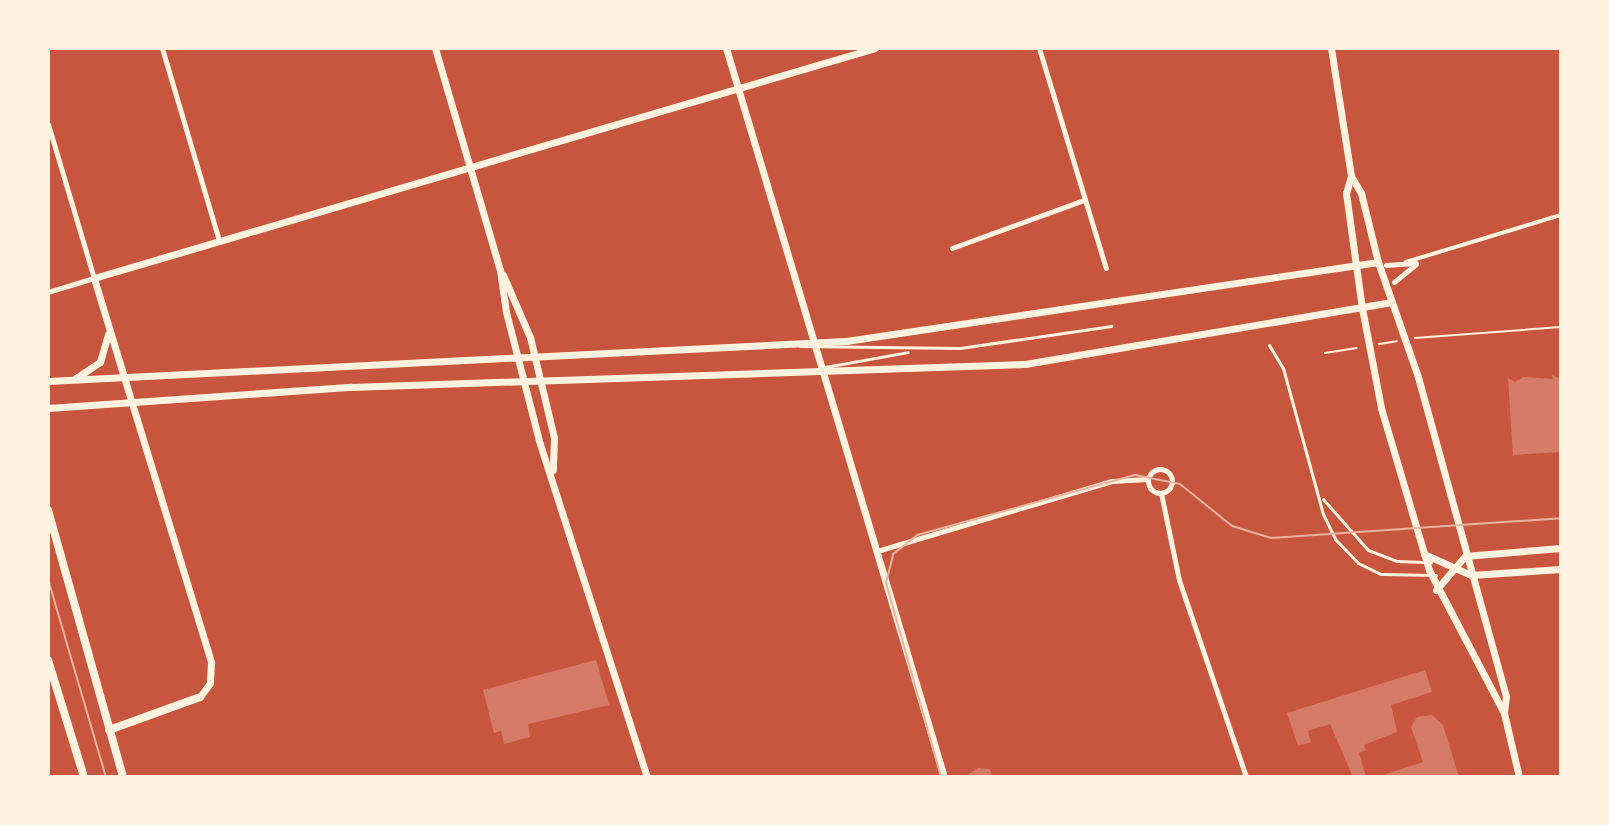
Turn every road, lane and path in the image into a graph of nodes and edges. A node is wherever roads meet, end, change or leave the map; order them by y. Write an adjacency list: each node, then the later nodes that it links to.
1 (162, 48): 13 (street)
2 (435, 48): 9 (main road)
3 (726, 48): 7 (main road)
4 (875, 48): 7 (main road)
5 (1039, 48): 11 (street)
6 (1332, 49): 10 (main road)
7 (737, 88): 9 (main road); 48 (main road)
8 (48, 124): 20 (street)
9 (472, 168): 13 (main road); 19 (main road)
10 (1351, 176): 15 (main road); 17 (main road)
11 (1084, 200): 14 (street); 18 (street)
12 (1561, 215): 16 (street)
13 (219, 241): 20 (main road)
14 (952, 248)
15 (1382, 264): 17 (main road); 21 (street); 23 (main road)
16 (1402, 264)
17 (1356, 266): 24 (main road); 28 (main road)
18 (1106, 268)
19 (500, 270): 32 (main road); 33 (main road)
20 (94, 278): 22 (street); 26 (main road)
21 (1394, 282)
22 (48, 292)
23 (1392, 302): 24 (main road); 50 (main road)
24 (1362, 308): 34 (main road); 49 (main road)
25 (1111, 326): 30 (lane)
26 (108, 327): 35 (main road); 36 (main road)
27 (1561, 327): 31 (path)
28 (847, 345): 30 (lane); 32 (main road)
29 (1269, 345): 45 (lane)
30 (915, 350): 34 (lane)
31 (1325, 353)
32 (535, 357): 33 (main road); 39 (main road)
33 (518, 358): 35 (main road); 38 (main road)
34 (853, 366): 39 (main road)
35 (124, 377): 36 (main road); 40 (main road)
36 (71, 380): 37 (main road)
37 (48, 381)
38 (524, 382): 39 (main road); 40 (main road); 42 (main road)
39 (540, 382): 42 (main road)
40 (133, 401): 41 (main road); 58 (main road)
41 (48, 408)
42 (553, 476): 63 (main road)
43 (1148, 479): 44 (street); 44 (street); 48 (street)
44 (1161, 493): 65 (street)
45 (1323, 499): 51 (lane); 54 (lane)
46 (48, 510): 60 (main road)
47 (1561, 548): 50 (main road)
48 (877, 551): 64 (main road)
49 (1424, 554): 52 (main road); 56 (main road)
50 (1465, 556): 52 (main road); 55 (main road)
51 (1431, 562)
52 (1452, 569): 55 (main road); 56 (main road)
53 (1561, 569): 55 (main road)
54 (1436, 575)
55 (1471, 575): 59 (main road)
56 (1436, 590): 59 (main road)
57 (48, 660): 61 (main road)
58 (200, 697): 60 (main road)
59 (1504, 713): 66 (main road)
60 (109, 730): 62 (main road)
61 (84, 777)
62 (123, 777)
63 (647, 777)
64 (944, 777)
65 (1246, 777)
66 (1519, 777)

